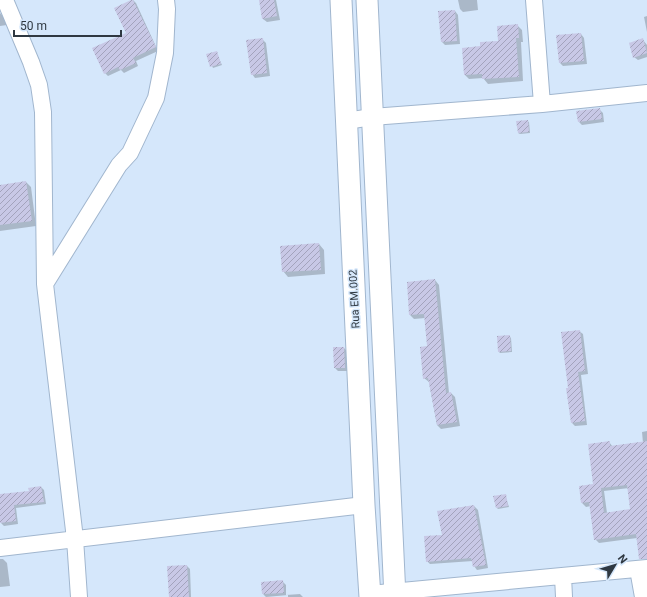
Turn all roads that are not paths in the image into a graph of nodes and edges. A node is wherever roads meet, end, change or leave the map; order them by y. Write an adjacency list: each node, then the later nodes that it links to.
1 (5, 0): 10 (street)
2 (166, 0): 10 (street)
3 (340, 0): 9 (street, Rua EM.002)
4 (366, 0): 8 (street)
5 (534, 0): 7 (street)
6 (647, 95): 7 (street)
7 (542, 104): 8 (street)
8 (372, 117): 9 (street); 16 (street)
9 (346, 120): 11 (street, Rua EM.002)
10 (45, 284): 12 (street)
11 (364, 505): 12 (street); 17 (street, Rua EM.002)
12 (75, 539): 13 (street); 18 (street)
13 (0, 548)
14 (643, 569): 15 (street); 20 (street)
15 (563, 576): 16 (street); 19 (street)
16 (394, 594): 17 (street)
17 (370, 595)
18 (79, 597)
19 (564, 597)
20 (643, 597)

